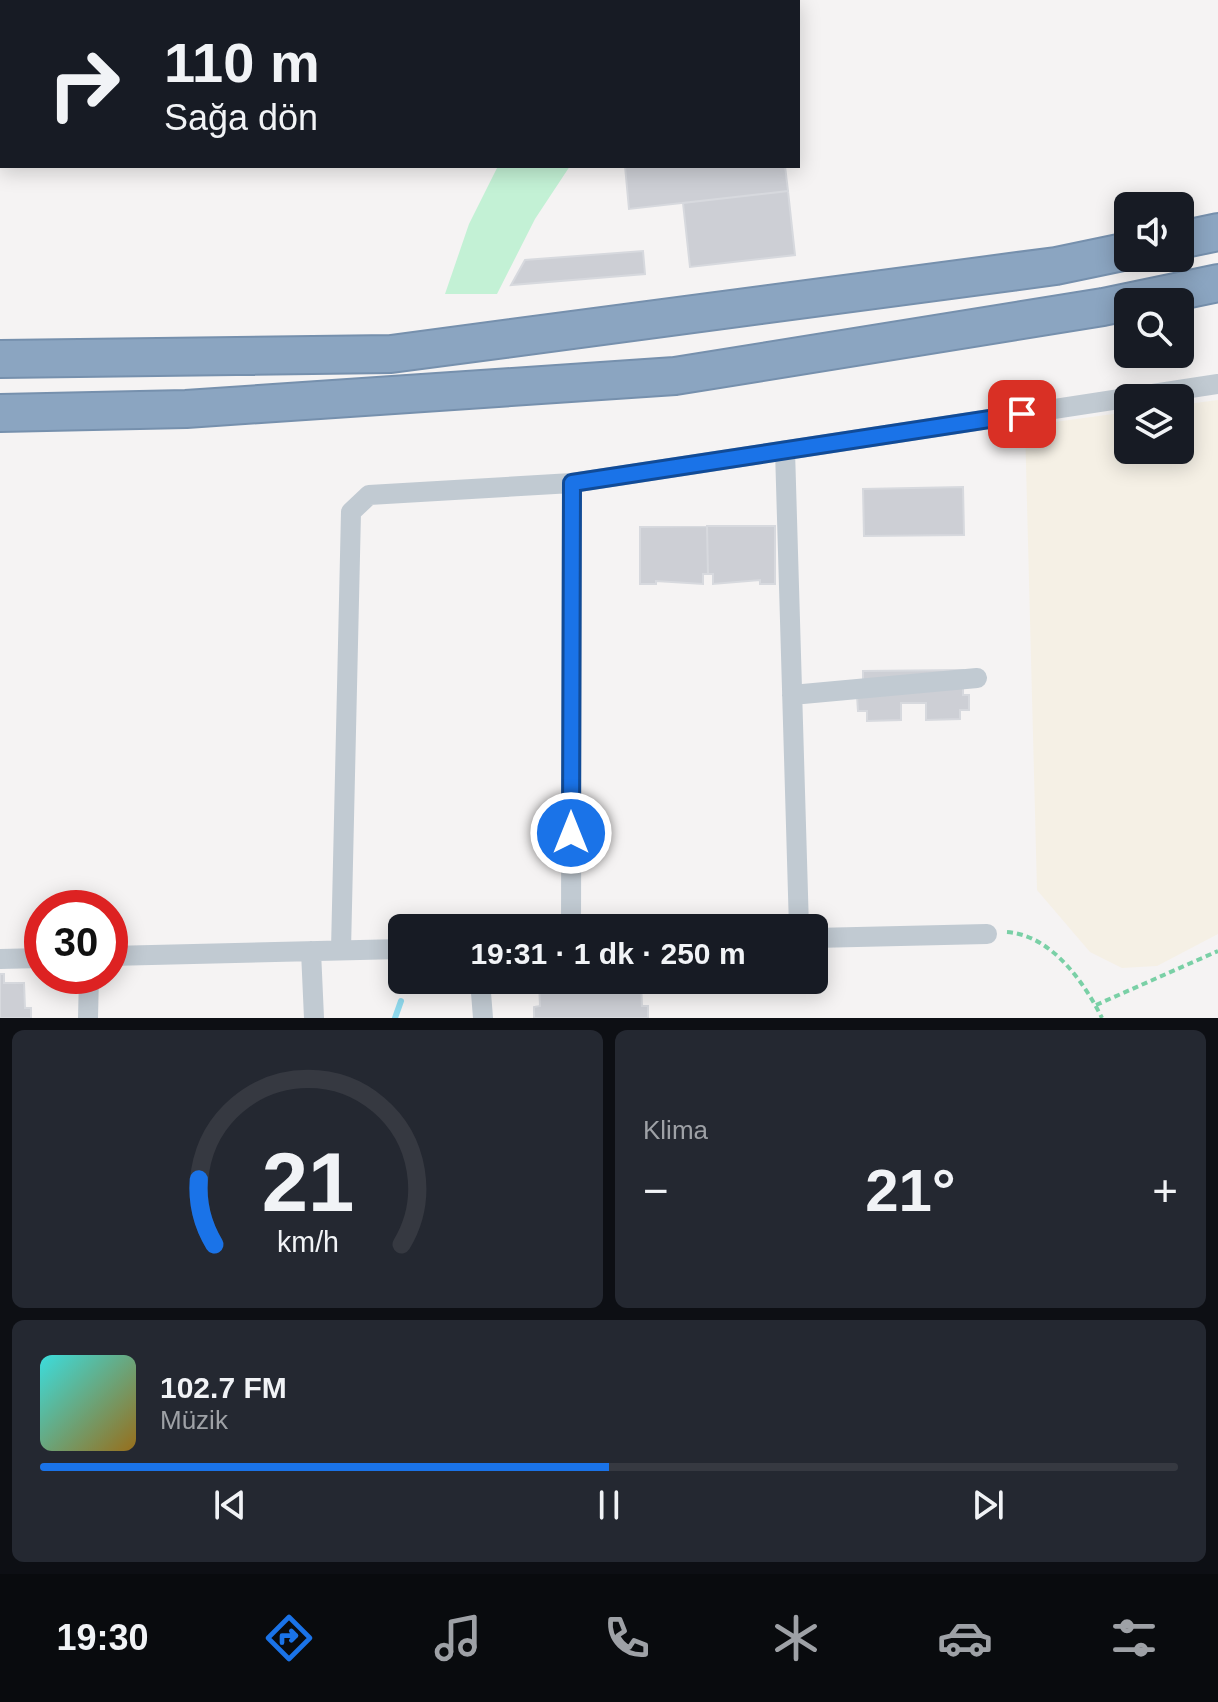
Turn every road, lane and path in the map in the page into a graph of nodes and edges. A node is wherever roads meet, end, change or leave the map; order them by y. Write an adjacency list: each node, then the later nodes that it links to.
1 (1218, 232): 2 (highway)
2 (1194, 237)
3 (1114, 254): 5 (highway)
4 (1218, 283): 7 (highway)
5 (0, 359)
6 (1218, 384): 8 (street)
7 (0, 413)
8 (785, 450): 9 (street); 11 (street)
9 (572, 483): 12 (street); 17 (street)
10 (977, 678): 11 (street)
11 (792, 695): 13 (street)
12 (571, 914)
13 (799, 914)
14 (987, 934): 15 (street); 25 (path)
15 (828, 938)
16 (388, 949): 17 (street)
17 (341, 950): 18 (street)
18 (311, 951): 20 (street); 27 (street)
19 (1218, 951): 25 (path)
20 (128, 956)
21 (24, 958): 22 (street)
22 (0, 959)
23 (89, 994): 26 (street)
24 (481, 994): 28 (street)
25 (1096, 1005): 29 (path)
26 (88, 1018)
27 (314, 1018)
28 (483, 1018)
29 (1102, 1018)

